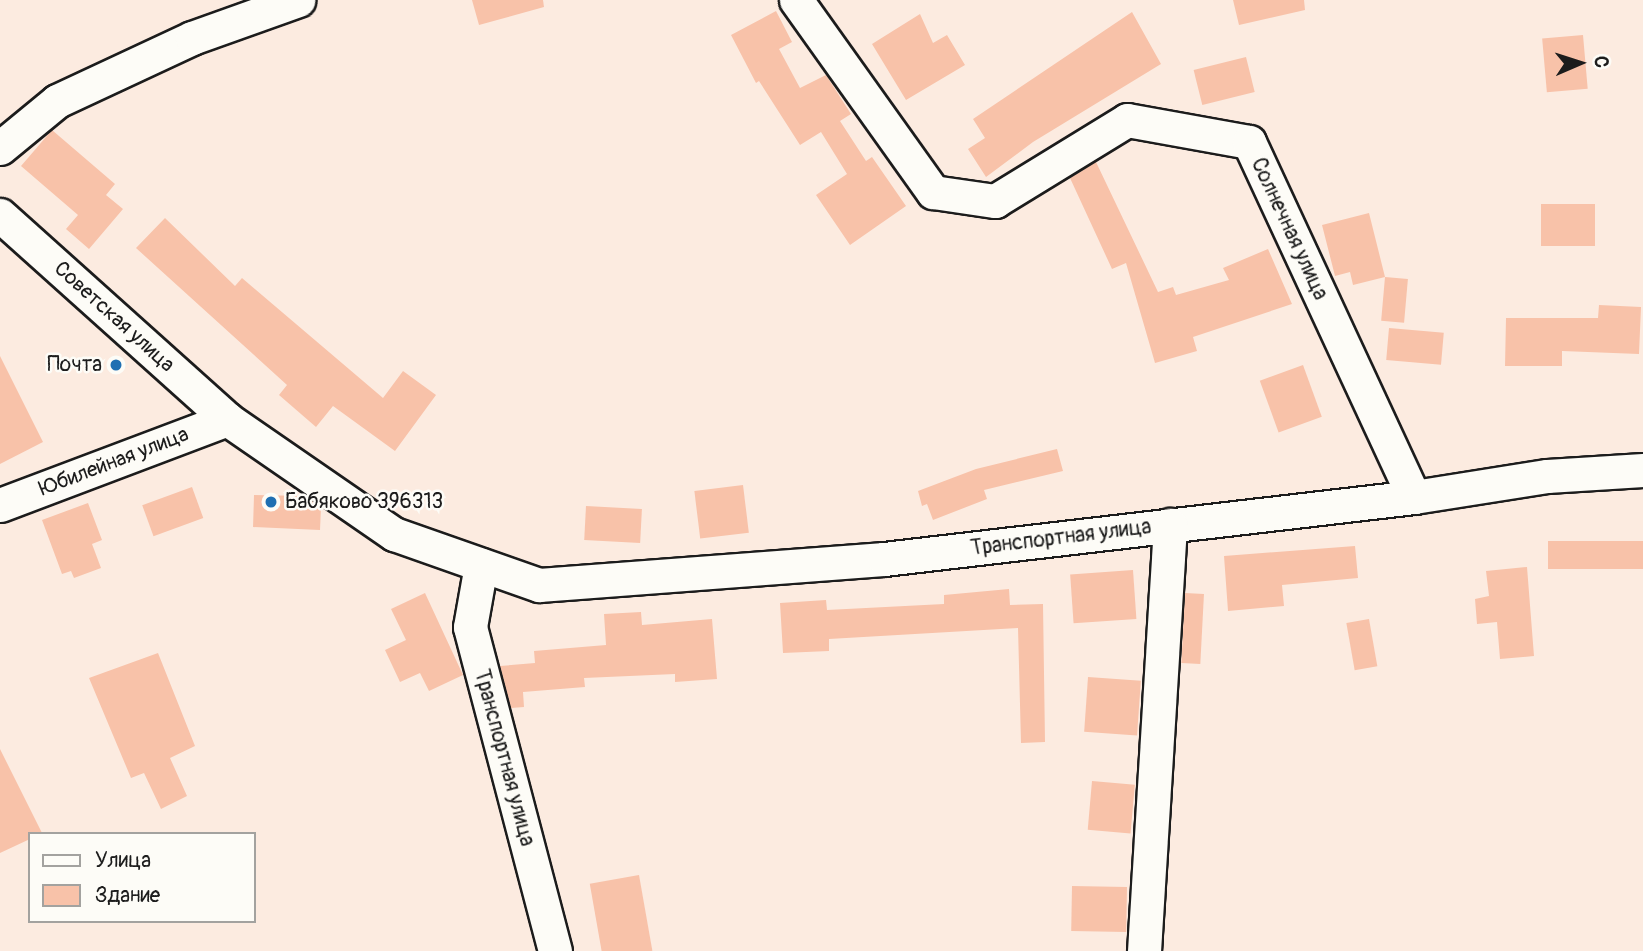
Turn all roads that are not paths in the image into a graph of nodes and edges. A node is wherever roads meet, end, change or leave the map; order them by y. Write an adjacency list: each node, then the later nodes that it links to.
1 (298, 0): 3 (street)
2 (796, 0): 7 (street, Солнечная улица)
3 (0, 148)
4 (0, 215): 5 (street, Советская улица)
5 (228, 419): 8 (street, Юбилейная улица); 10 (street, Транспортная улица)
6 (1643, 470): 7 (street, Транспортная улица)
7 (1414, 497): 9 (street, Транспортная улица)
8 (0, 505)
9 (1170, 526): 10 (street, Транспортная улица); 12 (street)
10 (481, 565): 11 (street, Транспортная улица)
11 (555, 951)
12 (1144, 951)

